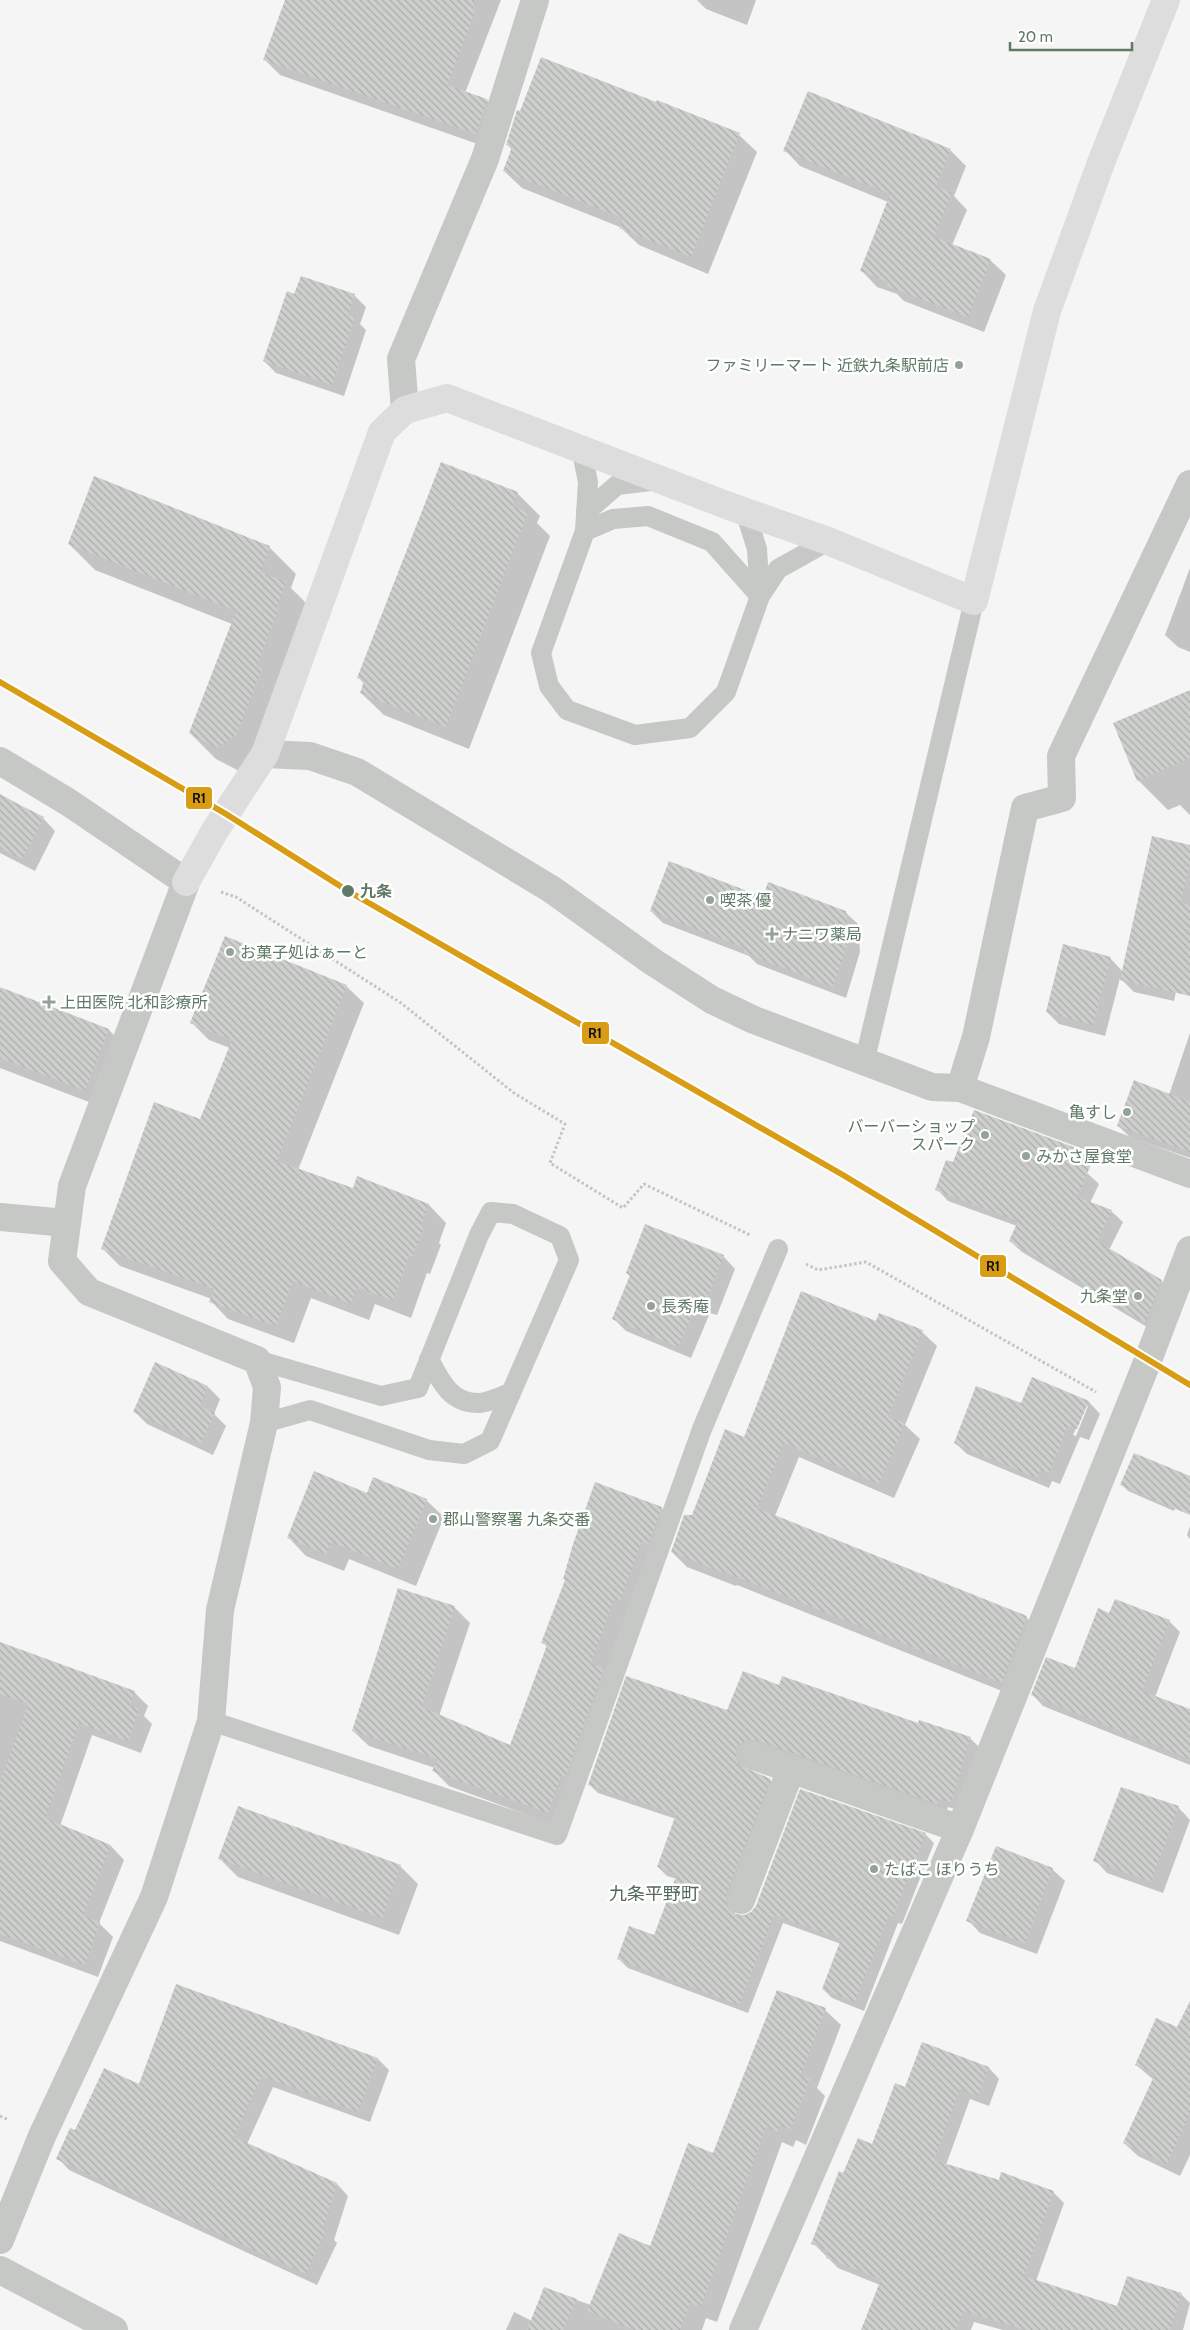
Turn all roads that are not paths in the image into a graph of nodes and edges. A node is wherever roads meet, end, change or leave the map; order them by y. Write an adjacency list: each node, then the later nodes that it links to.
1 (535, 0): 3 (street)
2 (1166, 0): 11 (street)
3 (405, 410): 4 (street); 12 (street)
4 (581, 448): 5 (street); 8 (lane)
5 (660, 480): 7 (street); 8 (lane)
6 (1190, 484): 16 (street)
7 (728, 506): 9 (street); 10 (lane)
8 (586, 522): 10 (lane); 10 (lane)
9 (828, 541): 10 (lane); 11 (street)
10 (760, 596)
11 (974, 601): 15 (lane)
12 (265, 754): 14 (street); 15 (street)
13 (0, 761): 14 (street)
14 (186, 882): 19 (street)
15 (865, 1060): 16 (street)
16 (960, 1088): 17 (street)
17 (1190, 1174)
18 (0, 1217): 19 (street)
19 (66, 1223): 23 (street)
20 (778, 1249): 26 (lane)
21 (1190, 1250): 29 (street)
22 (429, 1359): 23 (lane); 24 (lane); 24 (lane)
23 (257, 1360): 25 (street)
24 (511, 1393): 25 (lane)
25 (264, 1423): 26 (street)
26 (211, 1721): 31 (street)
27 (751, 1755): 28 (street)
28 (791, 1769): 29 (street); 30 (street)
29 (960, 1829): 34 (street)
30 (740, 1900)
31 (0, 2240)
32 (0, 2270): 33 (street)
33 (114, 2330)
34 (743, 2330)

